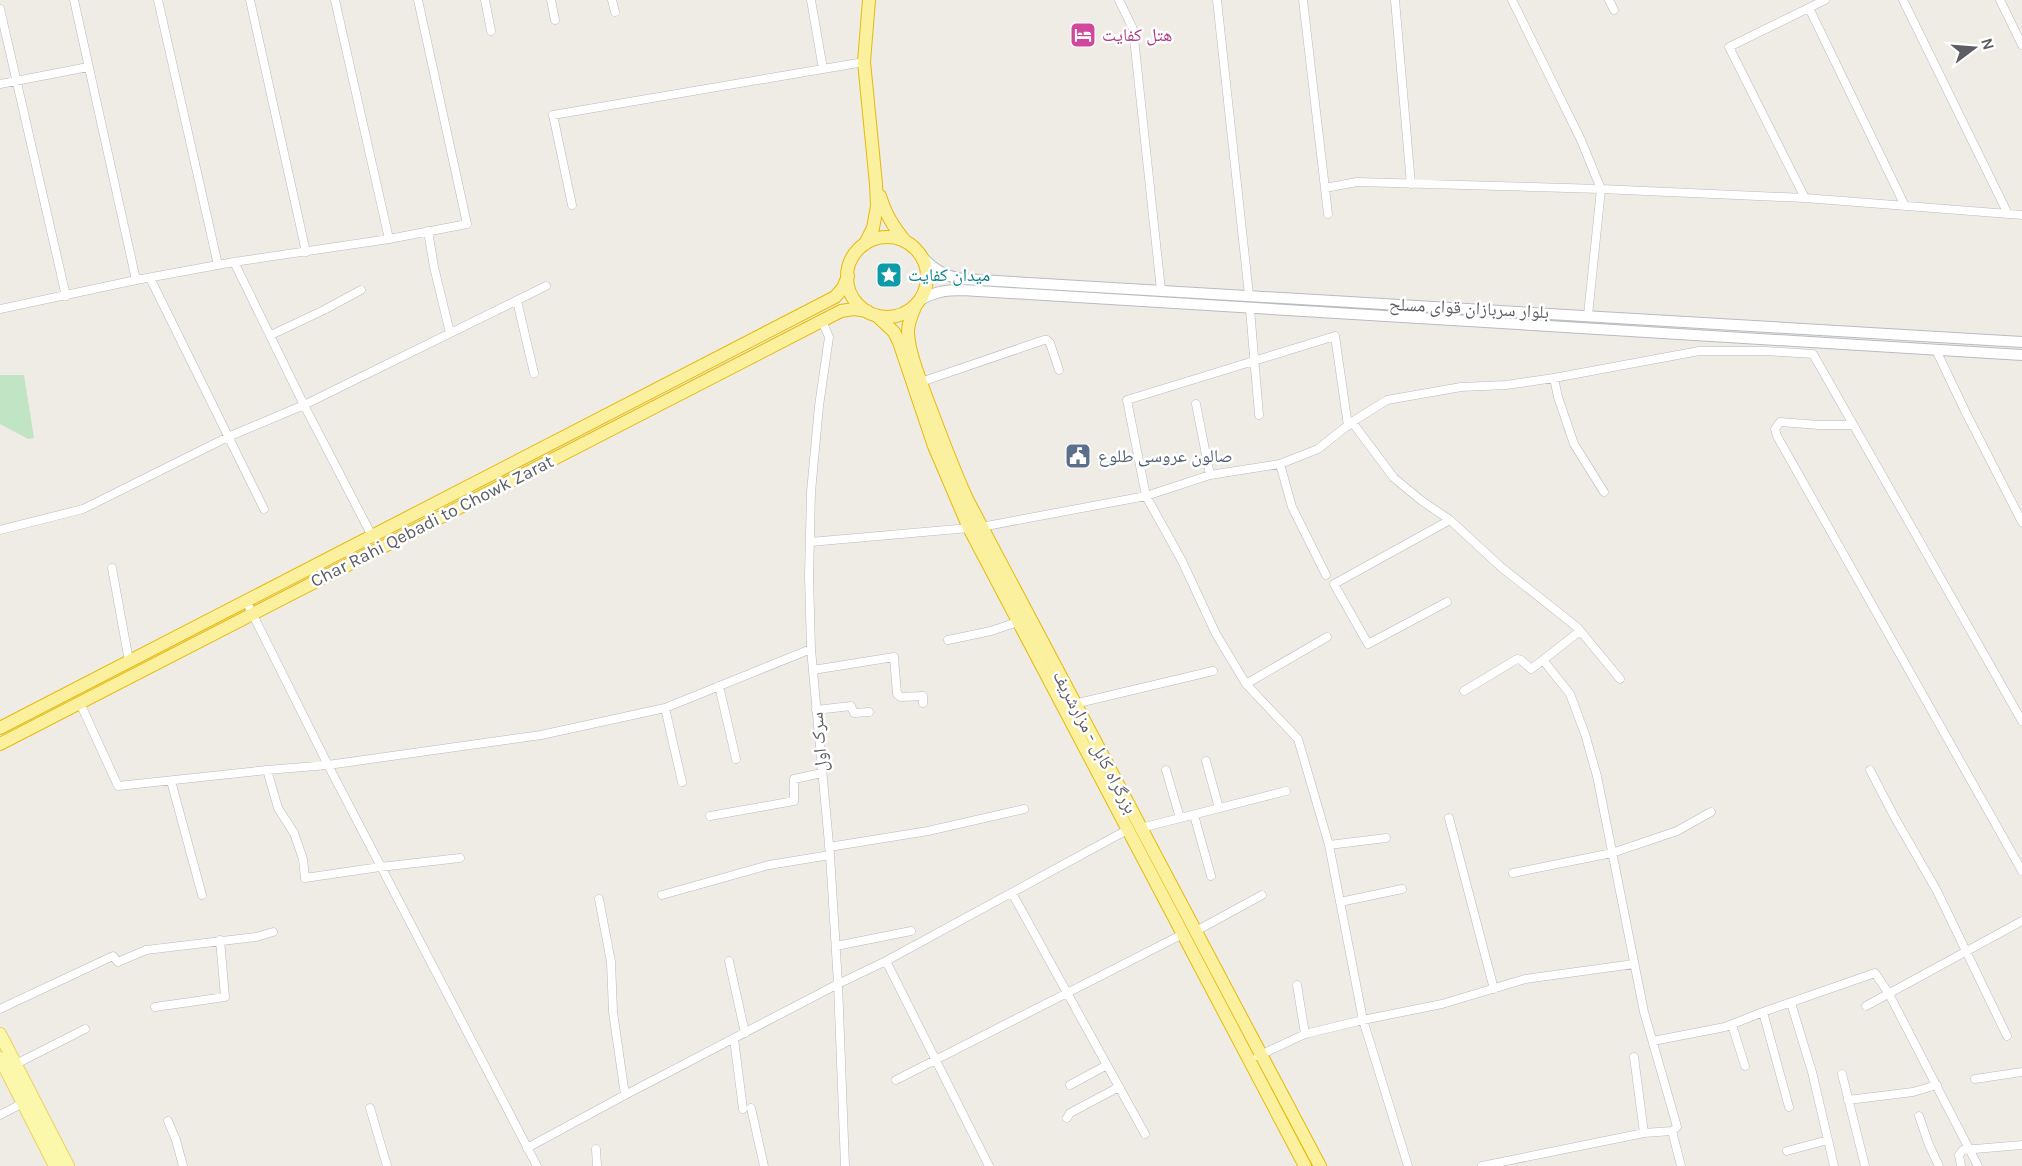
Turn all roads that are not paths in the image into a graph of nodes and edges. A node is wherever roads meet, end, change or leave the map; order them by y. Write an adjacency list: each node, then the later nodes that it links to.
1 (74, 0): 28 (street)
2 (158, 0): 49 (street)
3 (250, 0): 46 (street)
4 (335, 0): 43 (street)
5 (418, 0): 42 (street)
6 (484, 0): 25 (street)
7 (550, 0): 24 (street)
8 (612, 0): 23 (street)
9 (811, 0): 29 (street)
10 (868, 0): 27 (highway)
11 (1119, 0): 55 (street)
12 (1217, 0): 56 (street)
13 (1303, 0): 34 (street)
14 (1395, 0): 33 (street)
15 (1512, 0): 35 (street)
16 (1610, 0): 22 (street)
17 (1825, 0): 20 (street)
18 (1903, 0): 40 (street)
19 (2000, 0): 26 (street)
20 (1809, 8): 36 (street); 38 (street)
21 (0, 9): 30 (street)
22 (1614, 10)
23 (615, 12)
24 (555, 20)
25 (491, 31)
26 (2022, 45)
27 (864, 62): 29 (street); 32 (highway)
28 (88, 67): 30 (street); 52 (street)
29 (823, 69): 37 (street)
30 (17, 81): 31 (street); 57 (street)
31 (0, 84)
32 (876, 184): 44 (highway); 45 (highway)
33 (1411, 184): 34 (street); 35 (street)
34 (1325, 188): 39 (street)
35 (1601, 189): 36 (street); 63 (street)
36 (1804, 198): 38 (street)
37 (572, 205)
38 (1905, 206): 40 (street)
39 (1328, 214)
40 (2008, 214): 41 (street)
41 (2022, 215)
42 (428, 231): 43 (street); 65 (street)
43 (389, 239): 46 (street)
44 (906, 241): 45 (highway); 47 (highway)
45 (865, 244): 50 (highway)
46 (306, 252): 48 (street)
47 (923, 258): 55 (main road, بلوار سربازان قوای مسلح); 59 (highway)
48 (234, 262): 49 (street); 66 (street)
49 (218, 265): 51 (street)
50 (848, 276): 62 (highway); 90 (highway, Char Rahi Qebadi to Chowk Zarat)
51 (150, 278): 52 (street); 80 (street)
52 (136, 280): 57 (street)
53 (546, 286): 58 (street)
54 (361, 290): 66 (street)
55 (1161, 290): 56 (main road, بلوار سربازان قوای مسلح)
56 (1249, 295): 63 (main road, بلوار سربازان قوای مسلح)
57 (66, 296): 60 (street)
58 (517, 300): 65 (street); 72 (street)
59 (918, 303): 61 (main road, بلوار سربازان قوای مسلح); 62 (highway); 74 (highway, بزرگراه کابل - مزارشریف)
60 (0, 309)
61 (1250, 309): 68 (main road, بلوار سربازان قوای مسلح); 70 (street)
62 (872, 313): 64 (highway, Char Rahi Qebadi to Chowk Zarat); 88 (highway, بزرگراه کابل - مزارشریف)
63 (1588, 315): 67 (main road, بلوار سربازان قوای مسلح)
64 (822, 321): 91 (street, سرک اول); 96 (highway, Char Rahi Qebadi to Chowk Zarat)
65 (450, 333): 76 (street)
66 (271, 335): 76 (street)
67 (2022, 342)
68 (1936, 350): 69 (main road, بلوار سربازان قوای مسلح); 87 (street)
69 (2022, 355)
70 (1256, 360): 77 (street); 78 (street); 84 (street)
71 (1059, 370): 74 (street)
72 (534, 373)
73 (1554, 378): 78 (street); 79 (street); 83 (street)
74 (921, 382): 88 (highway, بزرگراه کابل - مزارشریف)
75 (1196, 404): 82 (street)
76 (304, 405): 80 (street); 90 (street)
77 (1259, 415)
78 (1350, 424): 81 (street); 86 (street)
79 (1853, 425): 116 (street); 144 (street)
80 (228, 437): 85 (street); 89 (street)
81 (1280, 464): 82 (street); 93 (street)
82 (1210, 476): 84 (street)
83 (1604, 492)
84 (1146, 496): 88 (street); 107 (street)
85 (264, 509)
86 (1450, 520): 95 (street); 98 (street)
87 (2022, 522)
88 (975, 528): 91 (street); 97 (highway, بزرگراه کابل - مزارشریف); 112 (highway, بزرگراه کابل - مزارشریف)
89 (0, 530)
90 (372, 536): 94 (highway, Char Rahi Qebadi to Chowk Zarat)
91 (810, 542): 101 (street, سرک اول)
92 (112, 568): 103 (street)
93 (1326, 575)
94 (246, 601): 96 (street); 103 (highway, Char Rahi Qebadi to Chowk Zarat)
95 (1447, 602)
96 (252, 613): 110 (highway, Char Rahi Qebadi to Chowk Zarat); 121 (street)
97 (1017, 622): 100 (street); 137 (highway, بزرگراه کابل - مزارشریف)
98 (1580, 631): 102 (street); 106 (street)
99 (1327, 637): 107 (street)
100 (948, 640)
101 (810, 649): 104 (street, سرک اول); 108 (street)
102 (1544, 660): 109 (street); 141 (street)
103 (129, 661): 117 (highway, Char Rahi Qebadi to Chowk Zarat)
104 (813, 670): 111 (street); 114 (street, سرک اول)
105 (1212, 671): 112 (street)
106 (1620, 679)
107 (1246, 684): 139 (street)
108 (720, 686): 113 (street); 119 (street)
109 (1464, 691)
110 (80, 703): 118 (highway, Char Rahi Qebadi to Chowk Zarat); 126 (street)
111 (923, 703)
112 (1074, 704): 136 (highway, بزرگراه کابل - مزارشریف)
113 (665, 708): 121 (street); 127 (street)
114 (816, 710): 115 (street); 125 (street, سرک اول)
115 (869, 712)
116 (2022, 721)
117 (0, 728)
118 (0, 744)
119 (736, 759)
120 (1206, 761): 129 (street)
121 (328, 765): 122 (street); 143 (street)
122 (267, 770): 126 (street); 143 (street)
123 (1166, 770): 134 (street)
124 (1870, 770): 161 (street)
125 (822, 773): 133 (street); 140 (street, سرک اول)
126 (171, 781): 149 (street)
127 (682, 782)
128 (1286, 791): 129 (street)
129 (1219, 808): 132 (street)
130 (1024, 809): 140 (street)
131 (1712, 812): 141 (street)
132 (1194, 815): 134 (street); 146 (street)
133 (710, 816)
134 (1180, 818): 136 (street)
135 (1449, 818): 167 (street)
136 (1141, 828): 156 (highway, بزرگراه کابل - مزارشریف)
137 (1127, 830): 148 (street); 158 (highway, بزرگراه کابل - مزارشریف)
138 (1386, 838): 139 (street)
139 (1329, 845): 153 (street)
140 (830, 851): 150 (street); 160 (street, سرک اول)
141 (1612, 853): 145 (street); 164 (street)
142 (460, 858): 143 (street)
143 (380, 867): 212 (street)
144 (2022, 871)
145 (1513, 873)
146 (1211, 876)
147 (1402, 889): 153 (street)
148 (1012, 893): 163 (street); 168 (street)
149 (202, 895)
150 (662, 895)
151 (1262, 895): 156 (street)
152 (599, 898): 198 (street)
153 (1340, 902): 175 (street)
154 (2022, 921): 161 (street)
155 (911, 931): 160 (street)
156 (1196, 931): 184 (highway, بزرگراه کابل - مزارشریف)
157 (273, 932): 159 (street)
158 (1183, 934): 168 (street); 184 (highway, بزرگراه کابل - مزارشریف)
159 (219, 940): 172 (street); 173 (street)
160 (836, 946): 165 (street, سرک اول)
161 (1966, 952): 169 (street); 181 (street)
162 (729, 961): 179 (street)
163 (886, 961): 165 (street); 187 (street)
164 (1634, 964): 167 (street); 183 (street)
165 (838, 984): 179 (street); 223 (street, سرک اول)
166 (1298, 985): 180 (street)
167 (1494, 989): 175 (street)
168 (1067, 992): 187 (street); 189 (street)
169 (1889, 994): 170 (street); 171 (street); 196 (street)
170 (1791, 1003): 174 (street); 210 (street)
171 (1866, 1006)
172 (155, 1007)
173 (0, 1009)
174 (1763, 1012): 176 (street); 201 (street)
175 (1363, 1020): 180 (street); 227 (street)
176 (1732, 1024): 183 (street); 190 (street)
177 (85, 1029): 188 (street)
178 (0, 1034): 188 (main road)
179 (745, 1034): 182 (street)
180 (1305, 1034): 184 (street)
181 (2007, 1036)
182 (734, 1039): 198 (street); 222 (street)
183 (1653, 1041): 207 (street)
184 (1255, 1057): 225 (highway, بزرگراه کابل - مزارشریف); 226 (highway, بزرگراه کابل - مزارشریف)
185 (1634, 1057): 208 (street)
186 (0, 1058): 200 (main road)
187 (935, 1059): 194 (street); 224 (street)
188 (16, 1064): 217 (main road)
189 (1107, 1065): 195 (street); 197 (street)
190 (1745, 1066)
191 (2022, 1072): 193 (street)
192 (1842, 1074): 199 (street)
193 (1975, 1079)
194 (896, 1080)
195 (1070, 1085)
196 (1936, 1085): 199 (street); 214 (street)
197 (1119, 1087): 205 (street); 209 (street)
198 (625, 1095): 212 (street)
199 (1848, 1100): 231 (street)
200 (23, 1103): 203 (street); 216 (main road)
201 (1789, 1107)
202 (370, 1108): 219 (street)
203 (0, 1115)
204 (1919, 1116): 232 (street)
205 (1067, 1118)
206 (168, 1121): 218 (street)
207 (1672, 1131): 208 (street); 229 (street)
208 (1644, 1133): 228 (street)
209 (1145, 1134)
210 (1828, 1140): 215 (street); 230 (street)
211 (2022, 1145): 214 (street)
212 (527, 1148): 220 (street)
213 (596, 1149): 221 (street)
214 (1969, 1149): 233 (street); 234 (street)
215 (1787, 1151)
216 (56, 1166)
217 (68, 1166)
218 (183, 1166)
219 (387, 1166)
220 (537, 1166)
221 (597, 1166)
222 (765, 1166)
223 (845, 1166)
224 (989, 1166)
225 (1305, 1166)
226 (1320, 1166)
227 (1408, 1166)
228 (1482, 1166)
229 (1682, 1166)
230 (1834, 1166)
231 (1865, 1166)
232 (1939, 1166)
233 (1961, 1166)
234 (1978, 1166)

